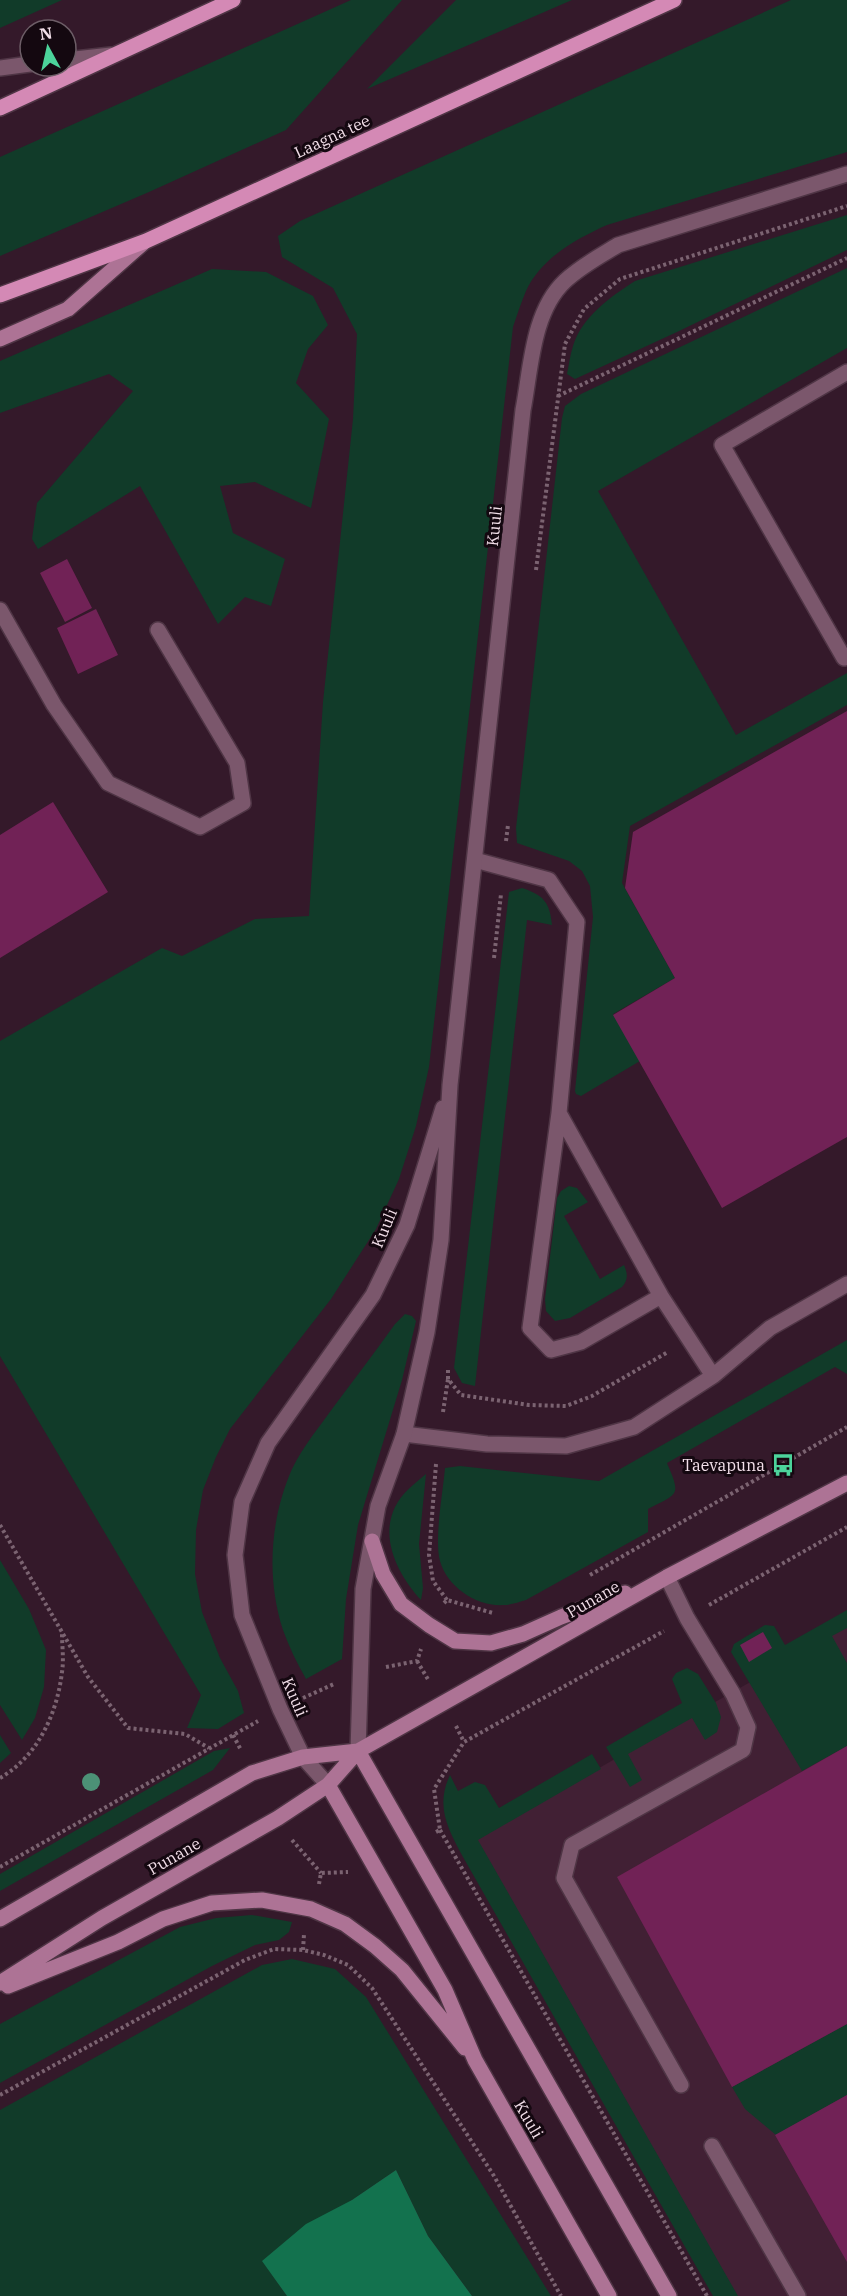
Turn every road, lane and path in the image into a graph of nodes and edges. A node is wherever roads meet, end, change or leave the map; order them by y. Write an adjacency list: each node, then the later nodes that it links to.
1 (233, 0): 3 (main road)
2 (674, 0): 10 (main road, Laagna tee)
3 (114, 55): 4 (street); 7 (main road)
4 (78, 59)
5 (18, 66): 6 (street)
6 (0, 68)
7 (0, 108)
8 (847, 174): 21 (street, Kuuli)
9 (847, 206): 15 (path)
10 (146, 241): 12 (main road, Laagna tee); 13 (main road)
11 (847, 258): 15 (path)
12 (0, 295)
13 (0, 339)
14 (847, 372): 19 (street)
15 (557, 396): 16 (path)
16 (535, 574)
17 (0, 610): 18 (street)
18 (158, 630)
19 (847, 656)
20 (509, 817): 22 (path)
21 (475, 860): 22 (street); 24 (street, Kuuli)
22 (504, 868): 23 (path); 25 (street)
23 (493, 964)
24 (450, 1085): 32 (street, Kuuli); 44 (street, Kuuli)
25 (559, 1113): 27 (street); 27 (street)
26 (847, 1284): 30 (street)
27 (661, 1296): 28 (street)
28 (689, 1340): 30 (street); 31 (path)
29 (448, 1360): 31 (path)
30 (713, 1376): 33 (street)
31 (448, 1379): 33 (path)
32 (404, 1434): 33 (street); 37 (street, Kuuli)
33 (439, 1438): 39 (path)
34 (847, 1483): 38 (main road, Punane)
35 (0, 1525): 41 (path)
36 (847, 1527): 40 (path)
37 (372, 1541): 38 (main road); 43 (street, Kuuli)
38 (668, 1577): 40 (street); 43 (main road, Punane)
39 (447, 1600)
40 (687, 1618): 47 (path); 56 (street)
41 (62, 1633): 42 (path); 45 (path)
42 (210, 1748)
43 (358, 1751): 44 (main road, Punane); 46 (main road, Punane); 48 (main road, Kuuli)
44 (303, 1757): 46 (street, Kuuli); 51 (main road, Punane)
45 (0, 1778)
46 (328, 1785): 49 (main road, Kuuli); 53 (main road, Punane)
47 (440, 1830): 48 (path); 62 (path)
48 (411, 1845): 61 (main road, Kuuli)
49 (373, 1863): 50 (path); 55 (main road, Kuuli)
50 (311, 1909): 52 (path); 54 (main road); 55 (main road)
51 (0, 1919)
52 (303, 1950): 57 (path); 59 (path)
53 (0, 1983)
54 (0, 1989)
55 (475, 2060): 60 (main road, Kuuli)
56 (681, 2085)
57 (0, 2095)
58 (712, 2146): 63 (street)
59 (561, 2296)
60 (609, 2296)
61 (669, 2296)
62 (707, 2296)
63 (798, 2296)

